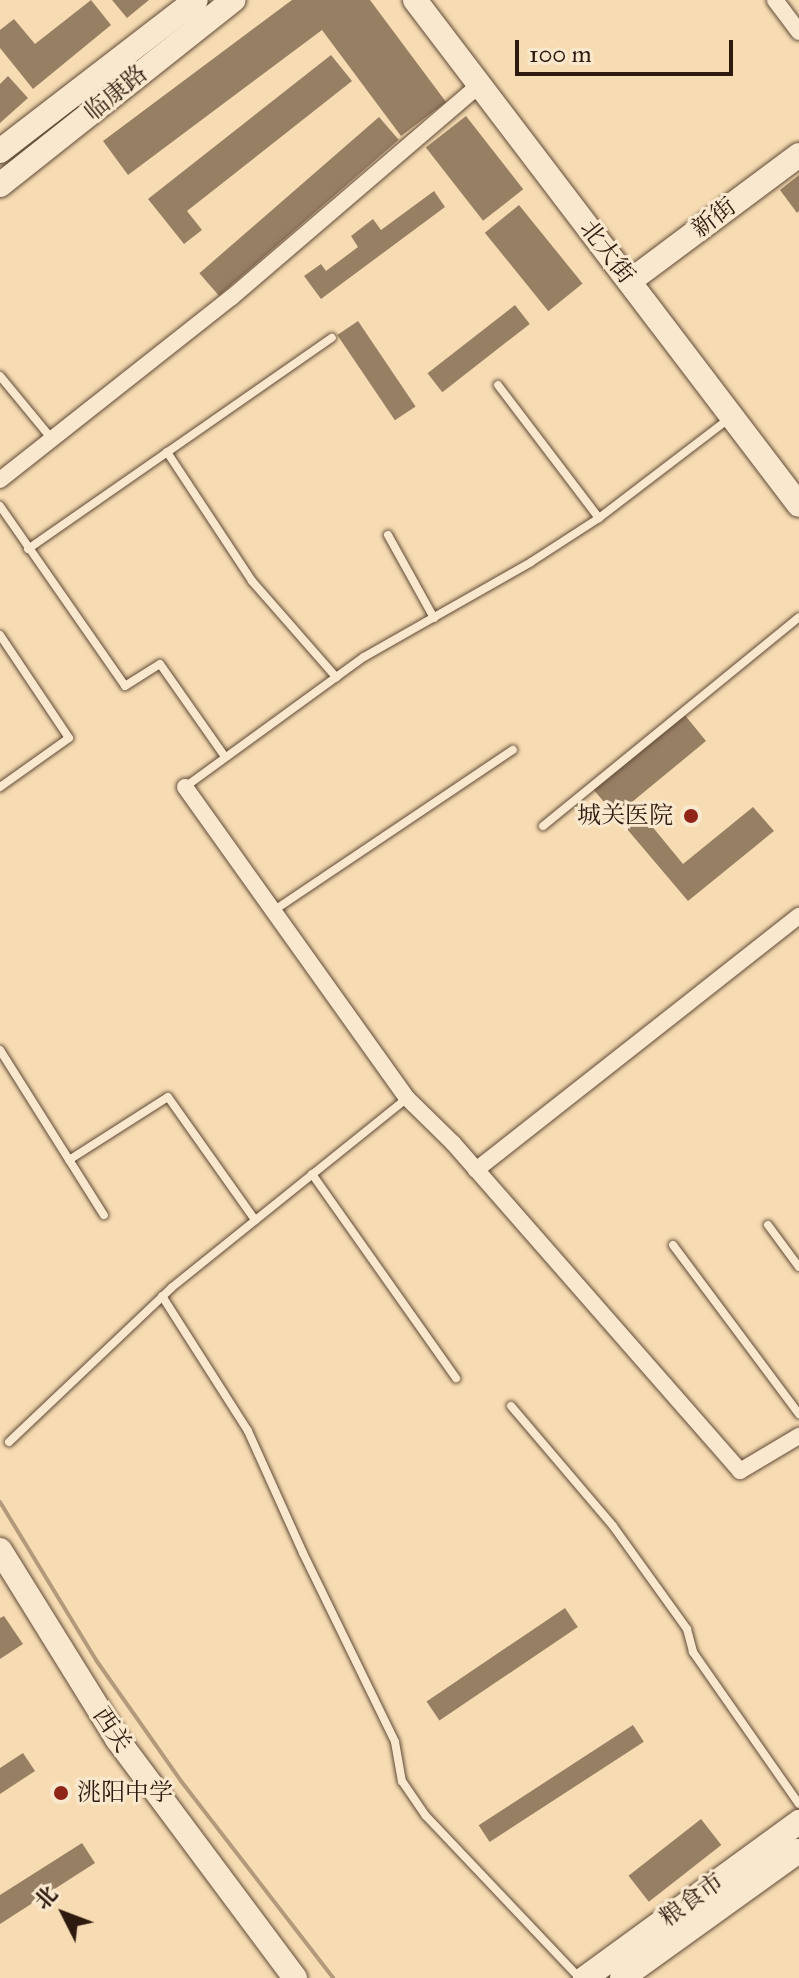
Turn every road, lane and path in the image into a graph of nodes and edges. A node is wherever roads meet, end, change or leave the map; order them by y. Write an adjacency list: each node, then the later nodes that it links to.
1 (196, 0): 7 (main road, 临康路)
2 (233, 0): 9 (main road, 临康路)
3 (415, 0): 6 (main road, 北大街)
4 (775, 0): 5 (street)
5 (799, 32)
6 (478, 86): 10 (main road, 北大街); 15 (street)
7 (0, 151)
8 (799, 155): 10 (main road, 新街)
9 (0, 185)
10 (630, 281): 14 (main road, 北大街)
11 (332, 338): 16 (lane)
12 (0, 376): 15 (lane)
13 (498, 385): 20 (lane)
14 (732, 417): 18 (main road, 北大街); 20 (lane)
15 (52, 440): 17 (street)
16 (167, 452): 22 (lane); 26 (lane)
17 (0, 480)
18 (799, 505)
19 (0, 506): 22 (lane)
20 (599, 518): 24 (lane)
21 (388, 535): 24 (lane)
22 (28, 549): 28 (lane)
23 (799, 617): 31 (lane)
24 (434, 618): 26 (lane)
25 (0, 635): 29 (lane)
26 (336, 677): 28 (lane)
27 (513, 750): 32 (lane)
28 (225, 757): 30 (lane)
29 (0, 787)
30 (185, 787): 32 (street)
31 (543, 826)
32 (272, 911): 35 (street)
33 (799, 916): 37 (street)
34 (0, 1050): 36 (lane)
35 (407, 1098): 37 (street); 38 (lane)
36 (69, 1160): 39 (lane); 40 (lane)
37 (476, 1170): 48 (street)
38 (312, 1174): 40 (lane); 45 (lane)
39 (104, 1215)
40 (255, 1220): 44 (lane)
41 (768, 1225): 43 (lane)
42 (673, 1245): 47 (lane)
43 (799, 1267)
44 (162, 1296): 49 (lane); 55 (lane)
45 (456, 1378)
46 (511, 1406): 51 (lane)
47 (799, 1414)
48 (799, 1436)
49 (9, 1442)
50 (0, 1550): 54 (main road, 西关)
51 (799, 1804)
52 (799, 1822): 55 (main road, 粮食市)
53 (799, 1851): 56 (main road, 粮食市)
54 (295, 1978)
55 (583, 1978)
56 (622, 1978)

